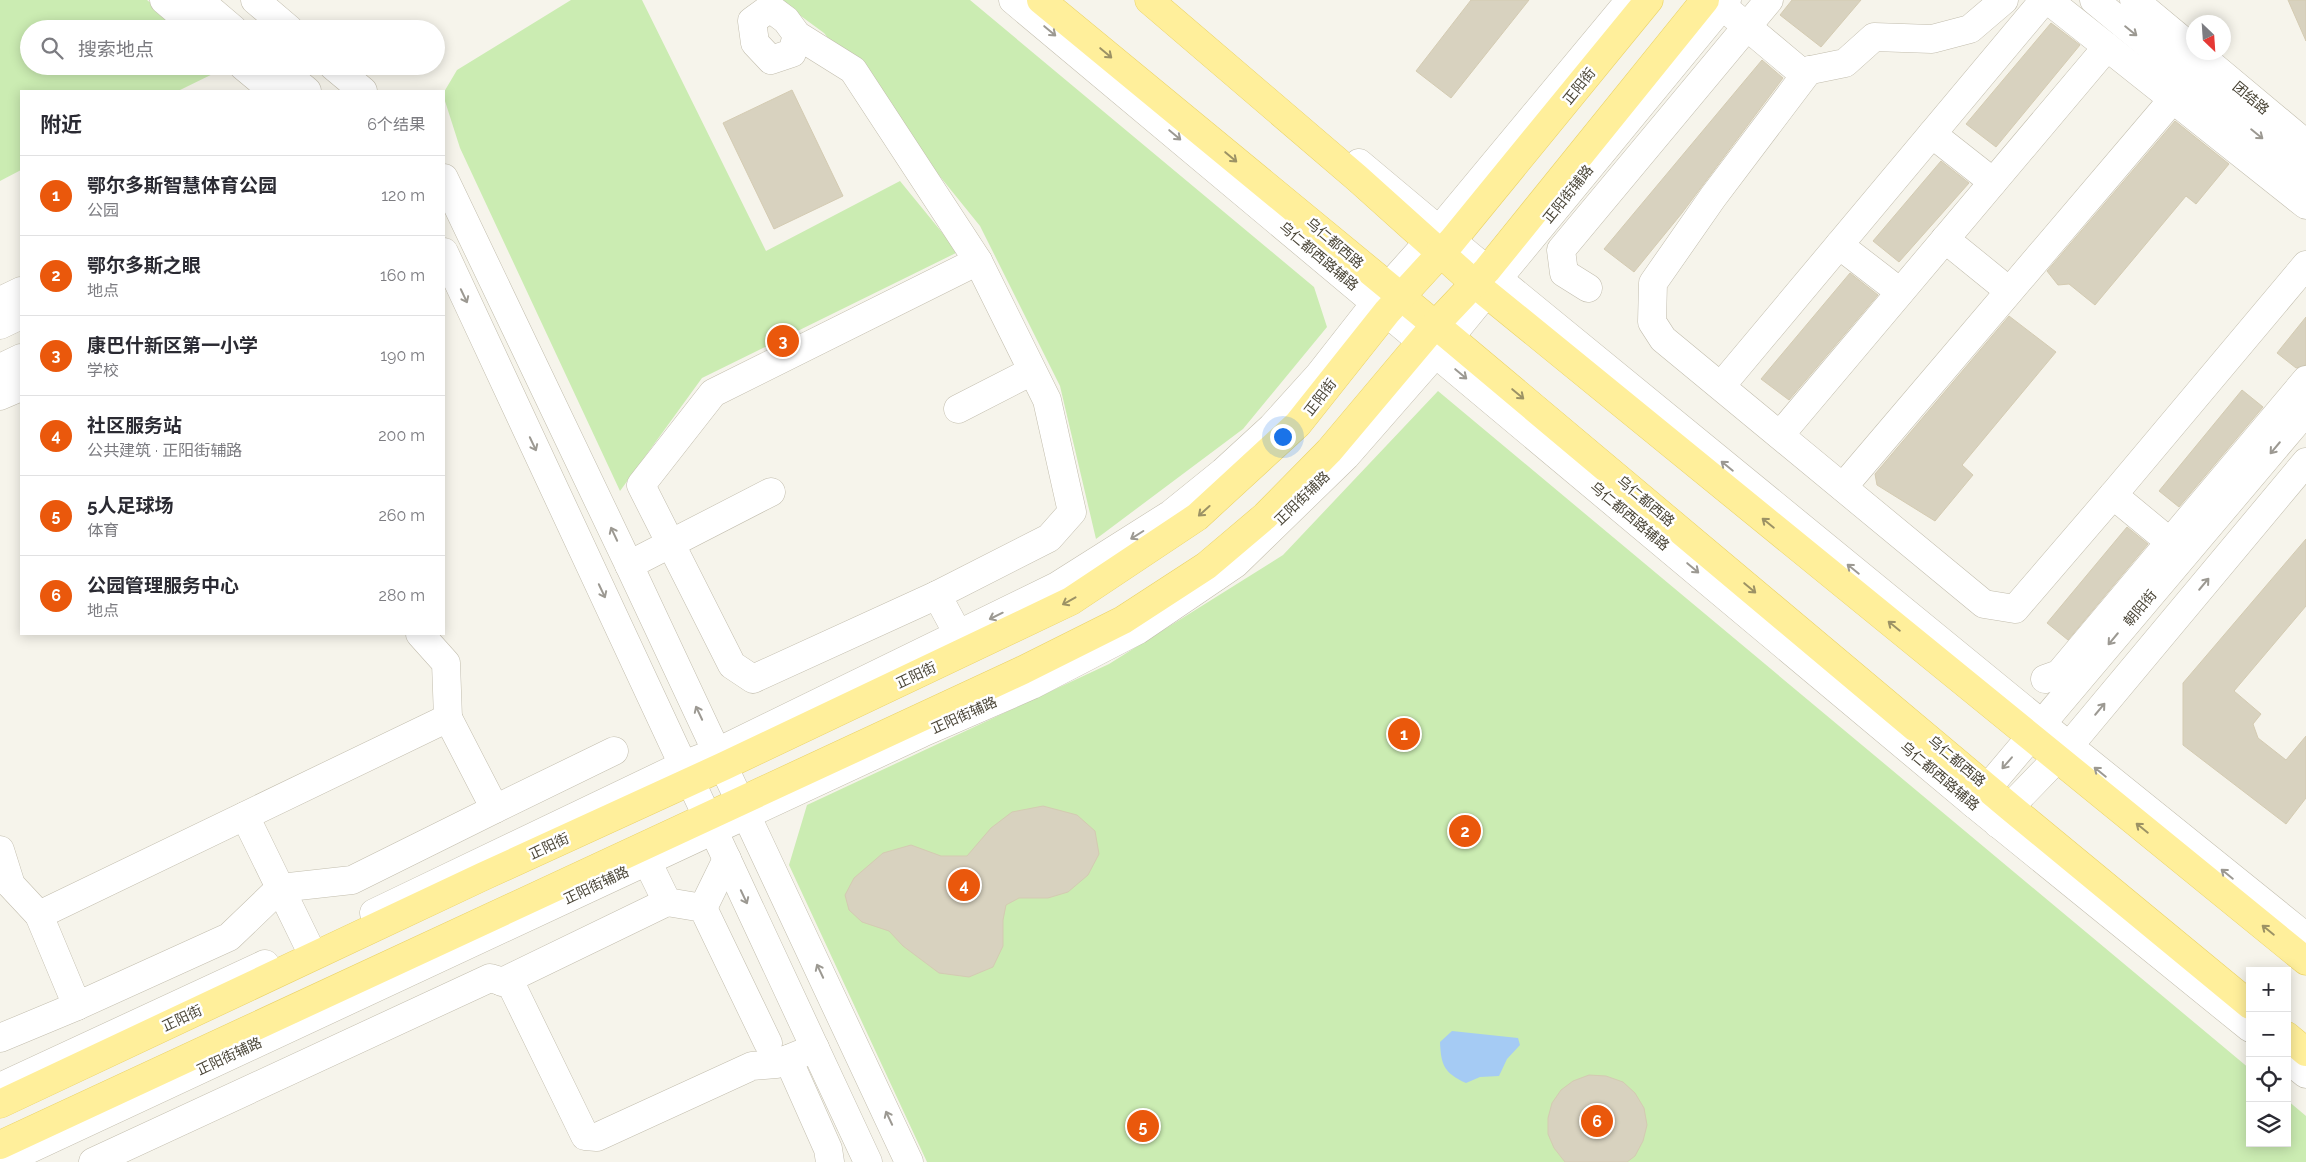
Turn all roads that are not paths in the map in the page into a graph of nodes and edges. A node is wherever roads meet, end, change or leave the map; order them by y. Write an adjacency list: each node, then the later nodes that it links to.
1 (164, 0): 17 (street)
2 (199, 0): 18 (street)
3 (255, 0): 19 (street)
4 (1013, 0): 50 (street, 乌仁都西路辅路, one-way to 50)
5 (1041, 0): 50 (main road, 乌仁都西路, one-way to 50)
6 (1149, 0): 40 (main road)
7 (1165, 0): 40 (street)
8 (1630, 0): 40 (street)
9 (1650, 0): 40 (main road, 正阳街)
10 (1770, 0): 20 (street)
11 (2004, 0): 25 (street)
12 (2044, 0): 33 (street)
13 (2048, 0): 23 (street)
14 (2094, 0): 35 (street, one-way to 35)
15 (2134, 0): 22 (street)
16 (1718, 2): 20 (street); 45 (main road)
17 (187, 20)
18 (222, 20)
19 (278, 20)
20 (1747, 27): 25 (street); 46 (street)
21 (797, 35): 43 (street)
22 (2186, 43)
23 (2107, 47): 32 (street); 37 (street)
24 (2206, 60): 34 (street, 团结路)
25 (1809, 70): 59 (street)
26 (254, 75): 29 (street)
27 (288, 75): 30 (street)
28 (344, 75): 31 (street)
29 (272, 90)
30 (306, 90)
31 (362, 90)
32 (2173, 100): 38 (street); 49 (street)
33 (1932, 134): 37 (street); 41 (street)
34 (2306, 144)
35 (2306, 175)
36 (445, 180): 71 (street, one-way to 36)
37 (1992, 182): 39 (street)
38 (2306, 205)
39 (1945, 239): 48 (street); 49 (street)
40 (1440, 242): 45 (street); 50 (main road, 正阳街)
41 (1839, 245): 48 (street); 59 (street)
42 (445, 254): 81 (street, one-way to 81)
43 (978, 261): 57 (street); 69 (street)
44 (2306, 264): 68 (street)
45 (1487, 281): 54 (main road); 77 (main road, one-way to 45)
46 (1588, 288)
47 (20, 291): 51 (street)
48 (1900, 292): 64 (street)
49 (2010, 292): 66 (street)
50 (1388, 300): 54 (main road, 乌仁都西路); 73 (street, one-way to 73); 80 (main road, 正阳街, one-way to 80)
51 (0, 301)
52 (20, 315): 53 (street)
53 (0, 325)
54 (1436, 339): 82 (main road, 乌仁都西路, one-way to 82); 84 (main road)
55 (20, 358): 56 (street)
56 (0, 368)
57 (1032, 371): 62 (street); 72 (street)
58 (2306, 380): 70 (street)
59 (1721, 386): 64 (street)
60 (20, 387): 61 (street)
61 (0, 396)
62 (958, 409)
63 (2306, 411): 70 (street, 朝阳街, one-way to 70)
64 (1780, 435): 66 (street)
65 (2306, 462): 79 (street, one-way to 65)
66 (1843, 487): 68 (street)
67 (772, 492): 69 (street)
68 (2113, 495): 70 (street)
69 (671, 545): 71 (street); 72 (street)
70 (2177, 548): 75 (street); 77 (street, 朝阳街, one-way to 77)
71 (629, 565): 80 (street, one-way to 71)
72 (937, 596): 73 (street)
73 (958, 634): 80 (street)
74 (421, 635): 76 (street)
75 (2045, 679)
76 (448, 718): 83 (street); 86 (street)
77 (2035, 730): 79 (main road); 82 (street, 朝阳街, one-way to 82)
78 (614, 751): 83 (street)
79 (2063, 753): 85 (street); 95 (street, one-way to 79); 97 (main road, one-way to 79)
80 (720, 759): 81 (main road, 正阳街); 84 (street)
81 (686, 772): 87 (street); 96 (street); 110 (main road, 正阳街)
82 (1980, 795): 85 (main road, 乌仁都西路)
83 (495, 809): 91 (street)
84 (744, 809): 87 (main road); 116 (street, one-way to 84)
85 (2004, 815): 99 (main road, 乌仁都西路); 101 (street)
86 (245, 816): 91 (street); 94 (street)
87 (710, 823): 89 (street); 90 (street, 正阳街辅路); 111 (main road)
88 (0, 850): 94 (street)
89 (727, 859): 93 (street); 104 (street, one-way to 104)
90 (647, 861): 92 (street); 112 (street, 正阳街辅路)
91 (280, 888): 96 (street); 100 (street)
92 (667, 902): 93 (street); 98 (street)
93 (703, 908): 105 (street)
94 (39, 915): 100 (street)
95 (2306, 937)
96 (308, 945): 109 (street)
97 (2306, 961)
98 (502, 982): 105 (street); 113 (street)
99 (2246, 1002)
100 (77, 1006): 102 (street)
101 (2246, 1025)
102 (0, 1038)
103 (2291, 1039): 106 (main road)
104 (815, 1048): 105 (street); 115 (street)
105 (778, 1051): 114 (street)
106 (2306, 1052)
107 (2291, 1062): 108 (street)
108 (2306, 1074)
109 (0, 1086)
110 (0, 1104)
111 (0, 1145)
112 (2, 1162)
113 (93, 1162)
114 (830, 1162)
115 (868, 1162)
116 (910, 1162)

